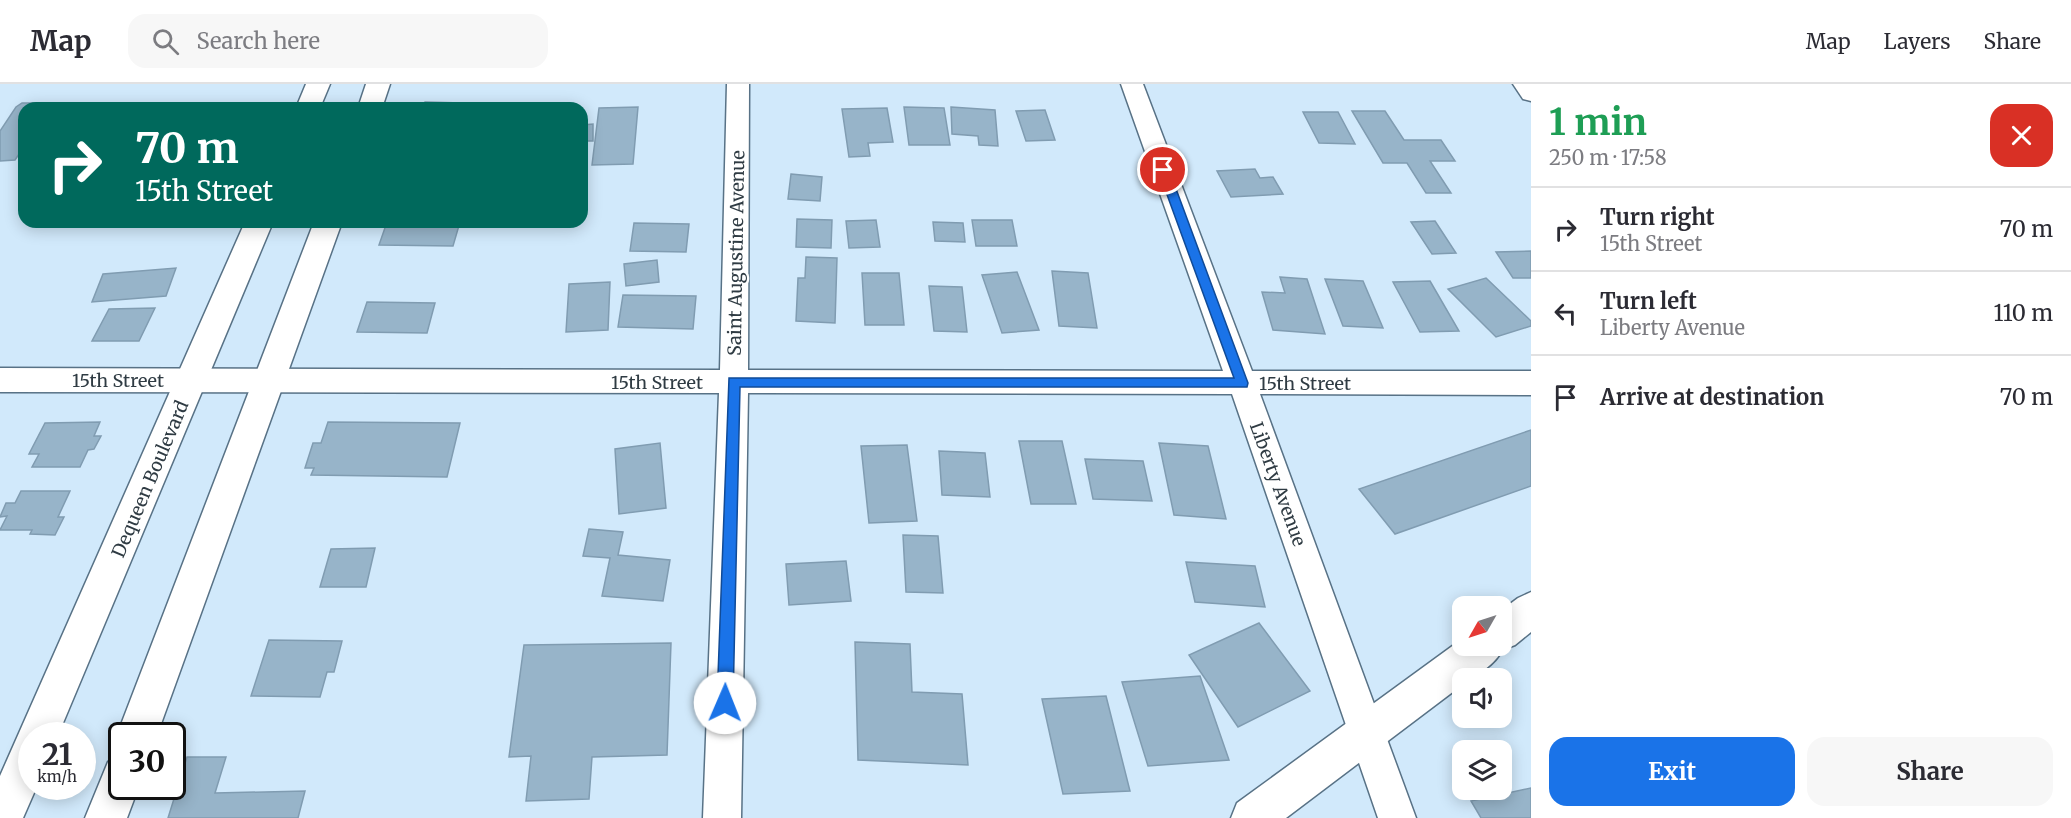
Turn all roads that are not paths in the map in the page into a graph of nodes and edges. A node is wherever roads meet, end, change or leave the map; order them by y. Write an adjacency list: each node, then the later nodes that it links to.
1 (318, 84): 7 (street)
2 (378, 84): 8 (street)
3 (738, 84): 14 (street, Saint Augustine Avenue)
4 (1132, 84): 15 (street, Liberty Avenue)
5 (1524, 84): 6 (street)
6 (1531, 94)
7 (310, 102)
8 (372, 102)
9 (257, 228): 12 (street, Dequeen Boulevard)
10 (326, 228): 13 (street)
11 (0, 380): 12 (street, 15th Street)
12 (192, 381): 13 (street, 15th Street); 20 (street, Dequeen Boulevard)
13 (270, 381): 14 (street, 15th Street); 21 (street)
14 (734, 382): 15 (street, 15th Street); 27 (street, Saint Augustine Avenue)
15 (1242, 383): 16 (street, 15th Street); 22 (street, Liberty Avenue)
16 (1531, 383)
17 (1531, 610): 18 (street)
18 (1512, 624)
19 (1470, 656): 22 (street)
20 (44, 722)
21 (142, 722)
22 (1367, 733): 28 (street); 29 (street, Liberty Avenue)
23 (18, 782): 25 (street)
24 (112, 800): 26 (street)
25 (2, 818)
26 (105, 818)
27 (722, 818)
28 (1252, 818)
29 (1397, 818)

